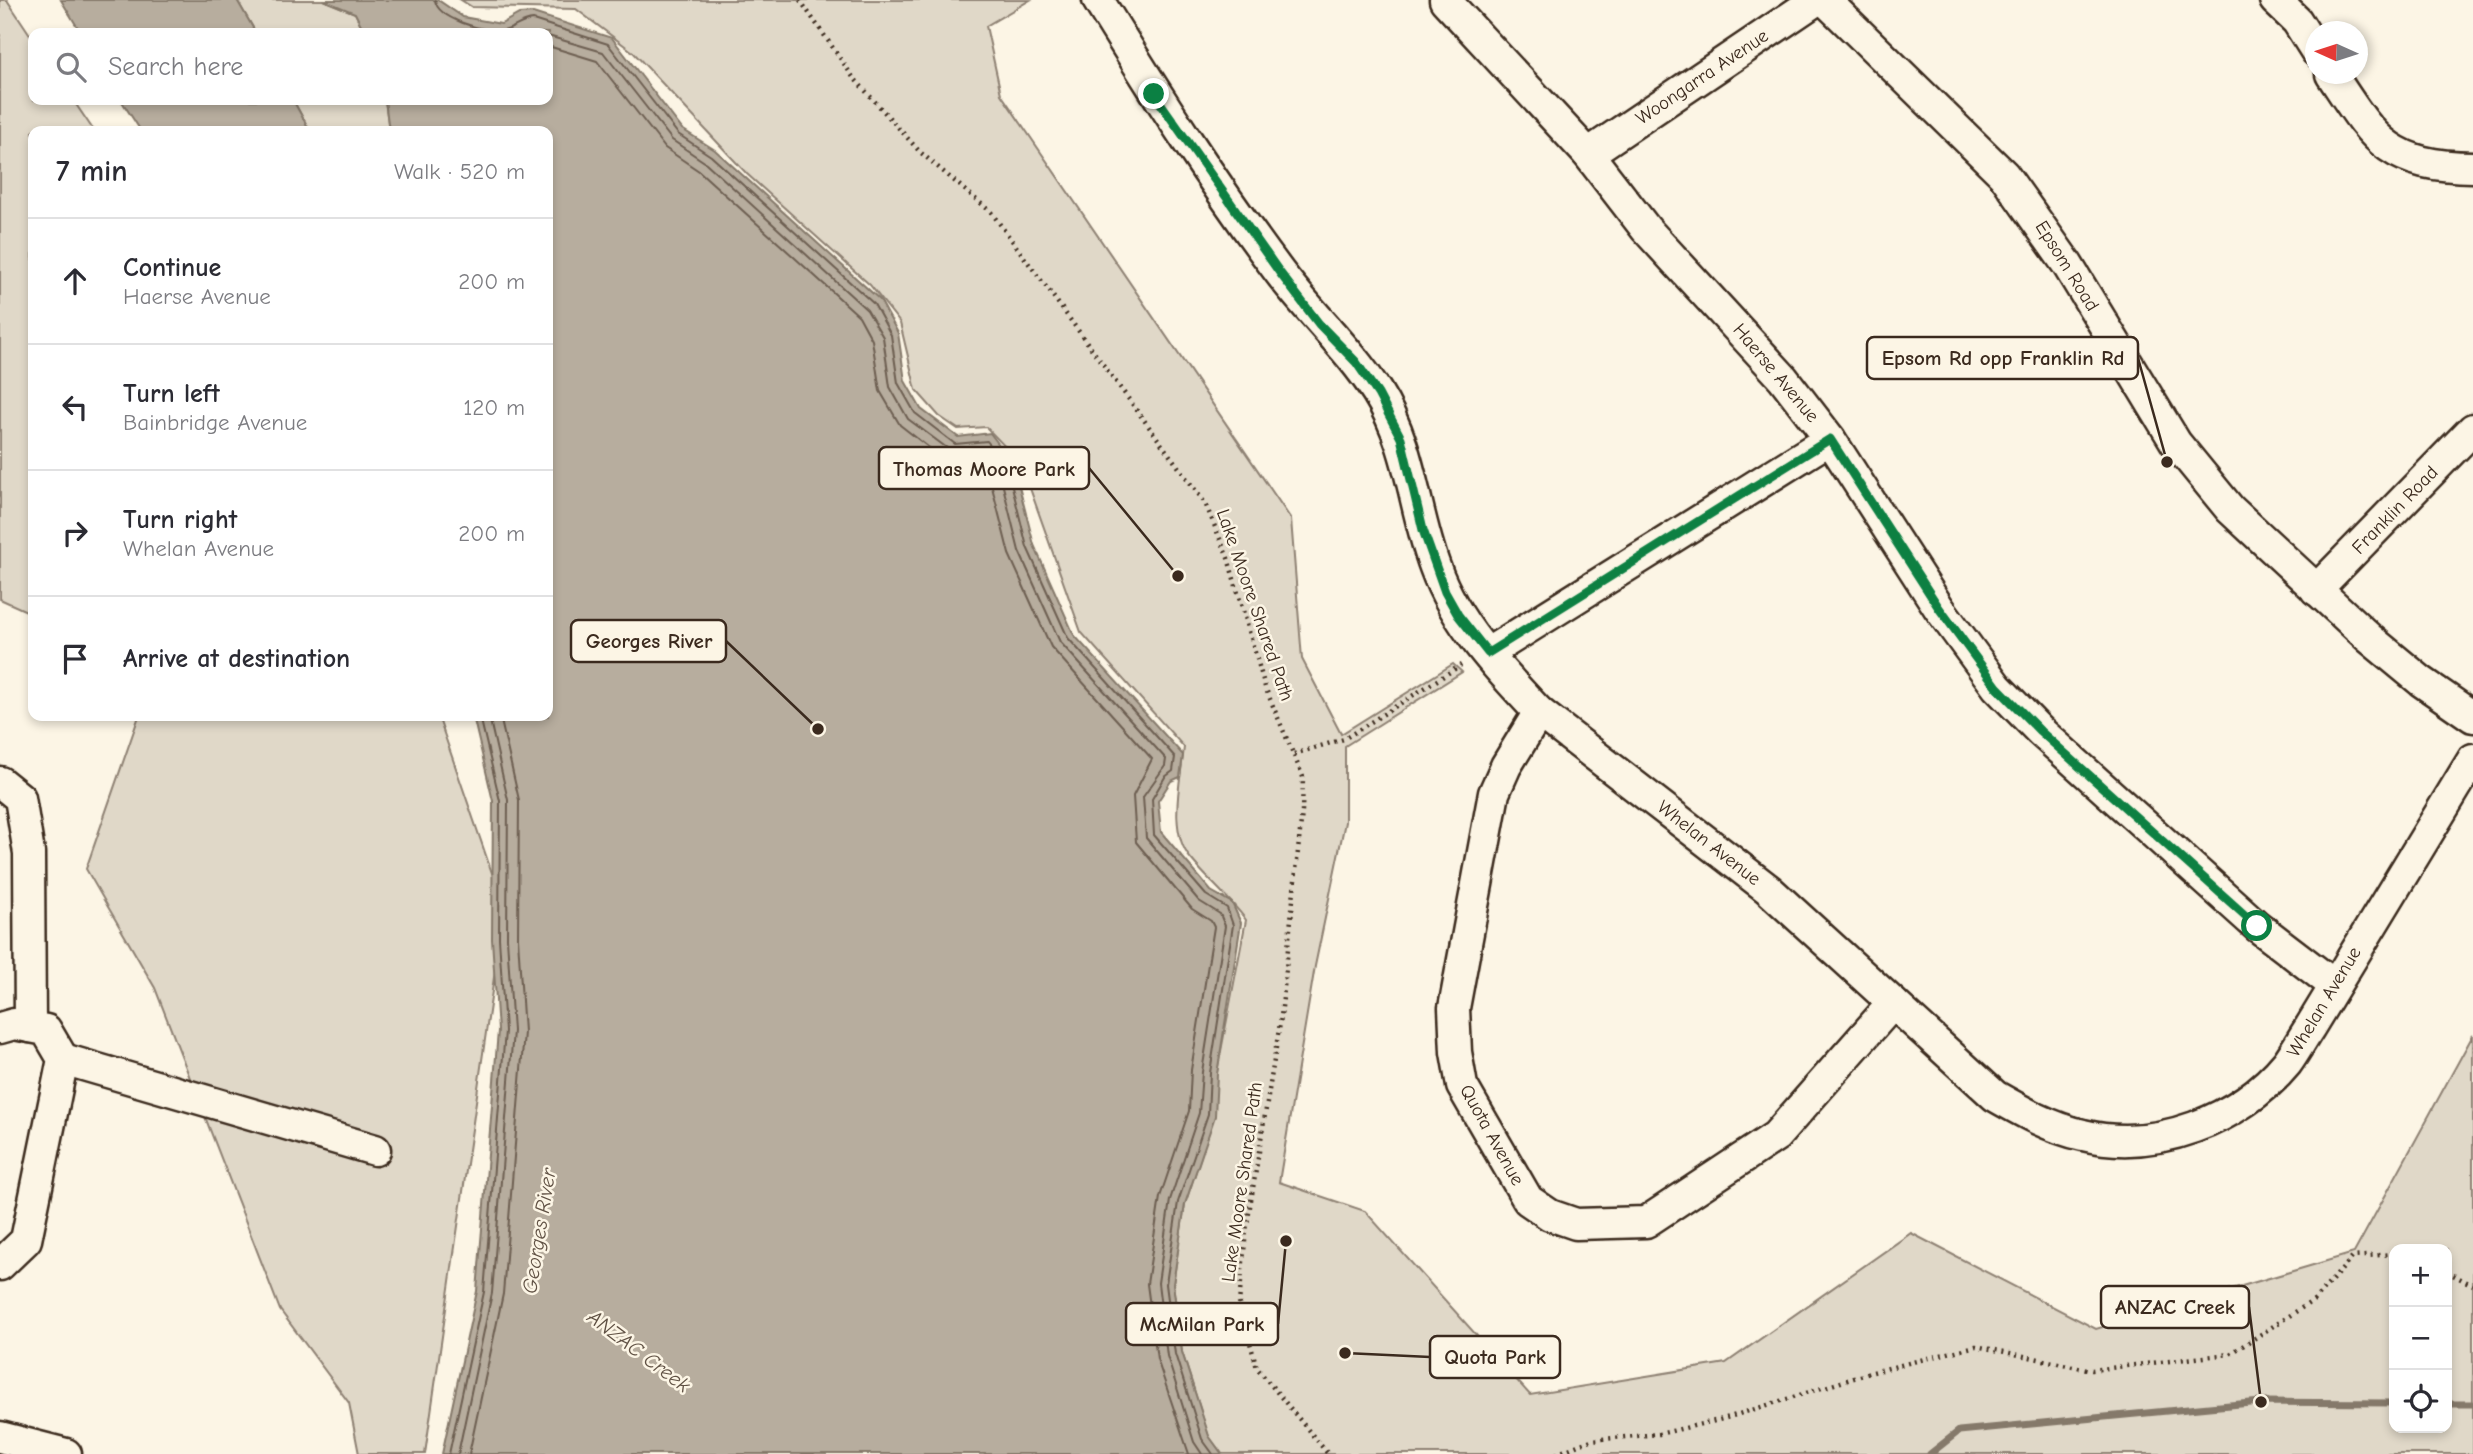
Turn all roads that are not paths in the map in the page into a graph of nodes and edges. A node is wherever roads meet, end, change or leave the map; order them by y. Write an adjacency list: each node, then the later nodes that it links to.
1 (1098, 0): 13 (street, Whelan Avenue)
2 (1445, 0): 8 (street, Haerse Avenue)
3 (1816, 0): 8 (street, Woongarra Avenue)
4 (1825, 0): 12 (street, Epsom Road)
5 (2275, 0): 6 (street)
6 (2305, 34)
7 (2337, 84): 9 (street)
8 (1588, 154): 11 (street, Haerse Avenue)
9 (2473, 167)
10 (2473, 429): 12 (street, Franklin Road)
11 (1830, 439): 13 (street); 18 (street, Haerse Avenue)
12 (2316, 590): 15 (street, Epsom Road)
13 (1488, 653): 14 (street, Whelan Avenue)
14 (1539, 712): 19 (street, Whelan Avenue); 19 (street, Quota Avenue)
15 (2473, 717)
16 (2473, 759): 18 (street, Whelan Avenue)
17 (0, 782): 20 (street)
18 (2334, 985): 19 (street, Whelan Avenue)
19 (1894, 1003)
20 (30, 1027): 21 (street); 22 (street)
21 (0, 1028)
22 (63, 1059): 23 (street); 24 (street)
23 (375, 1150)
24 (0, 1265)
25 (0, 1437): 26 (street)
26 (66, 1454)

